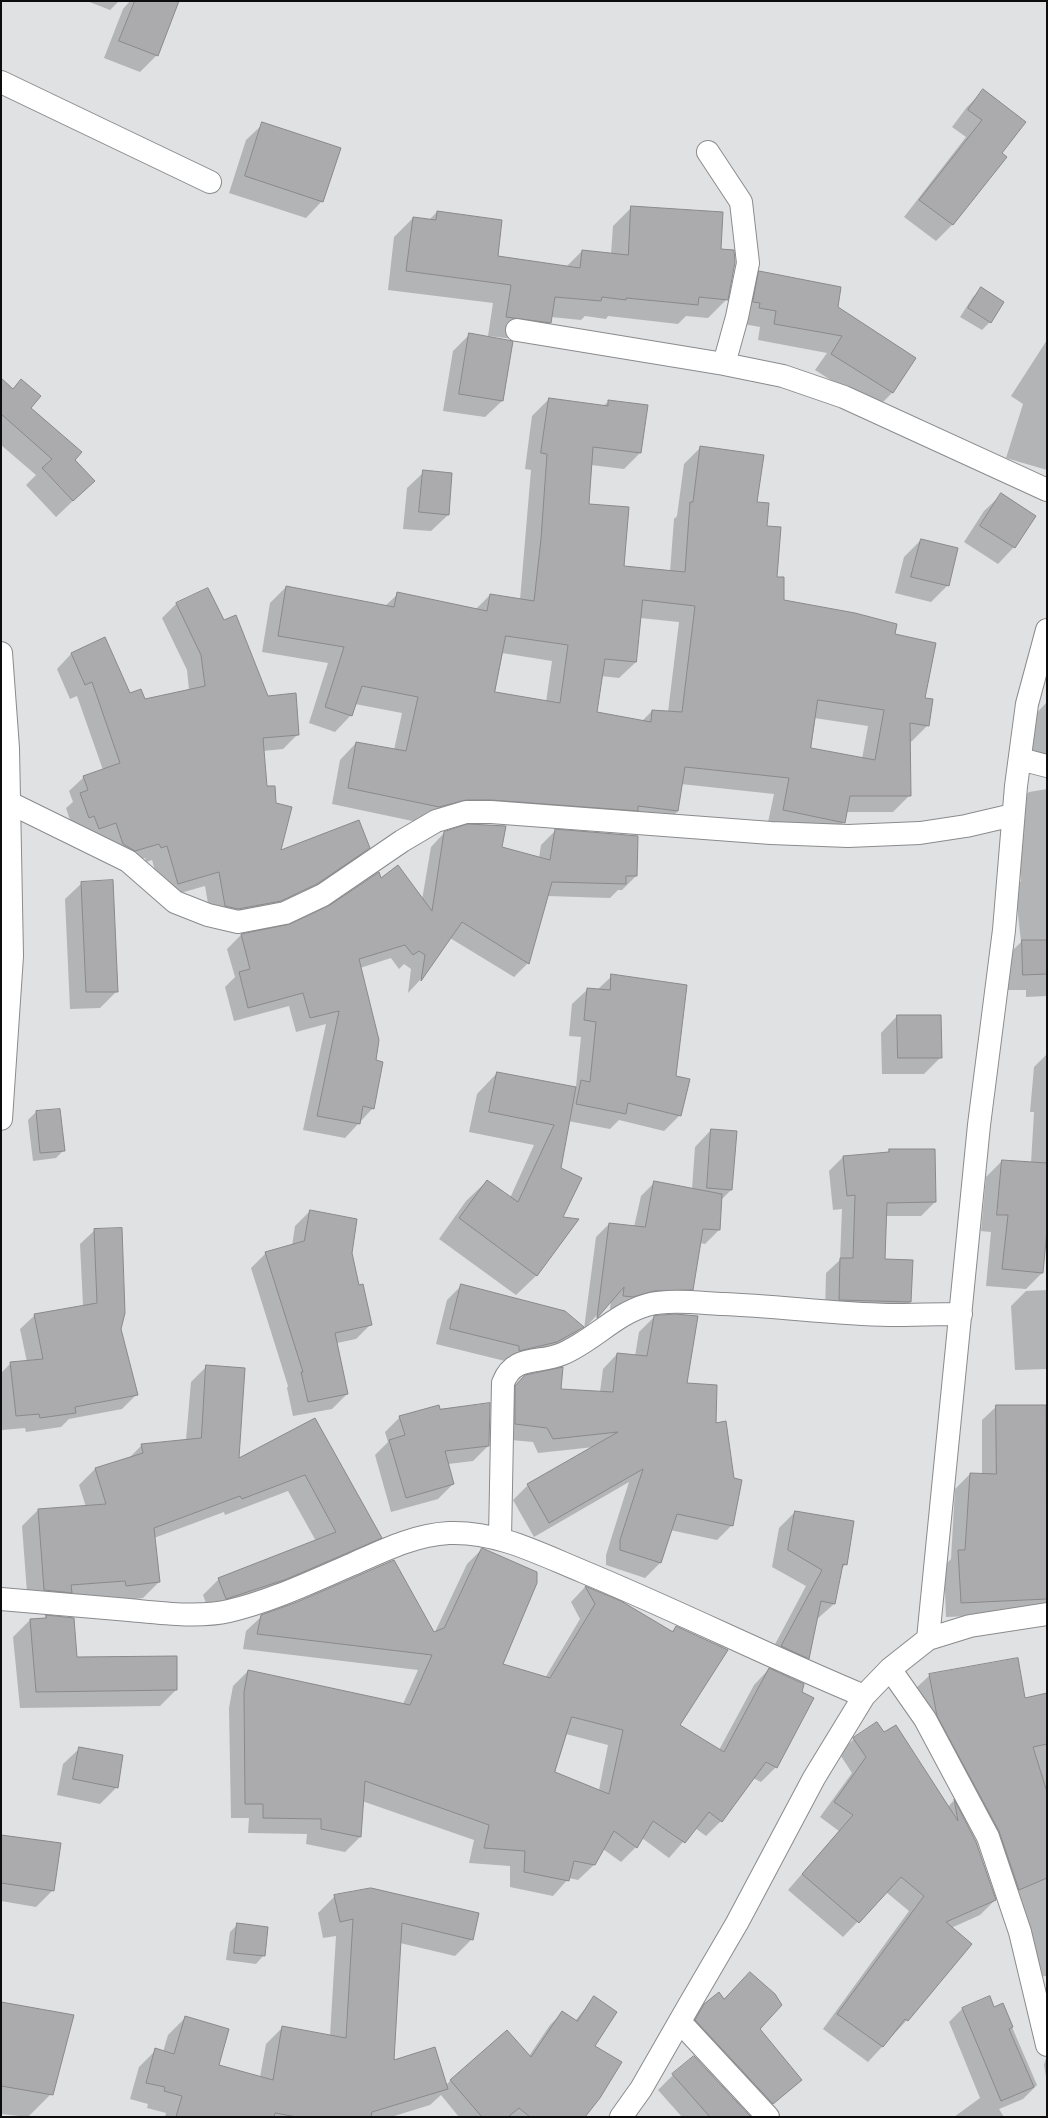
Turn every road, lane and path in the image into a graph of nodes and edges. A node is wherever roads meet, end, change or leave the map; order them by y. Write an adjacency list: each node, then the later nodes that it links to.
1 (1, 82): 3 (street)
2 (708, 152): 5 (street)
3 (210, 182)
4 (517, 330): 5 (street)
5 (724, 364): 6 (street)
6 (1047, 490)
7 (1047, 630): 9 (street)
8 (1, 653): 11 (street)
9 (1020, 759): 10 (street); 12 (street)
10 (1047, 766)
11 (10, 804): 12 (street); 13 (street)
12 (1013, 815): 14 (street)
13 (1, 1119)
14 (961, 1314): 15 (street); 18 (street)
15 (500, 1538): 16 (street); 20 (street)
16 (1, 1599)
17 (1047, 1614): 18 (street)
18 (928, 1639): 19 (street)
19 (890, 1669): 20 (street); 22 (street)
20 (864, 1696): 21 (street)
21 (680, 2022): 23 (street); 24 (street)
22 (1047, 2045)
23 (621, 2117)
24 (768, 2117)

